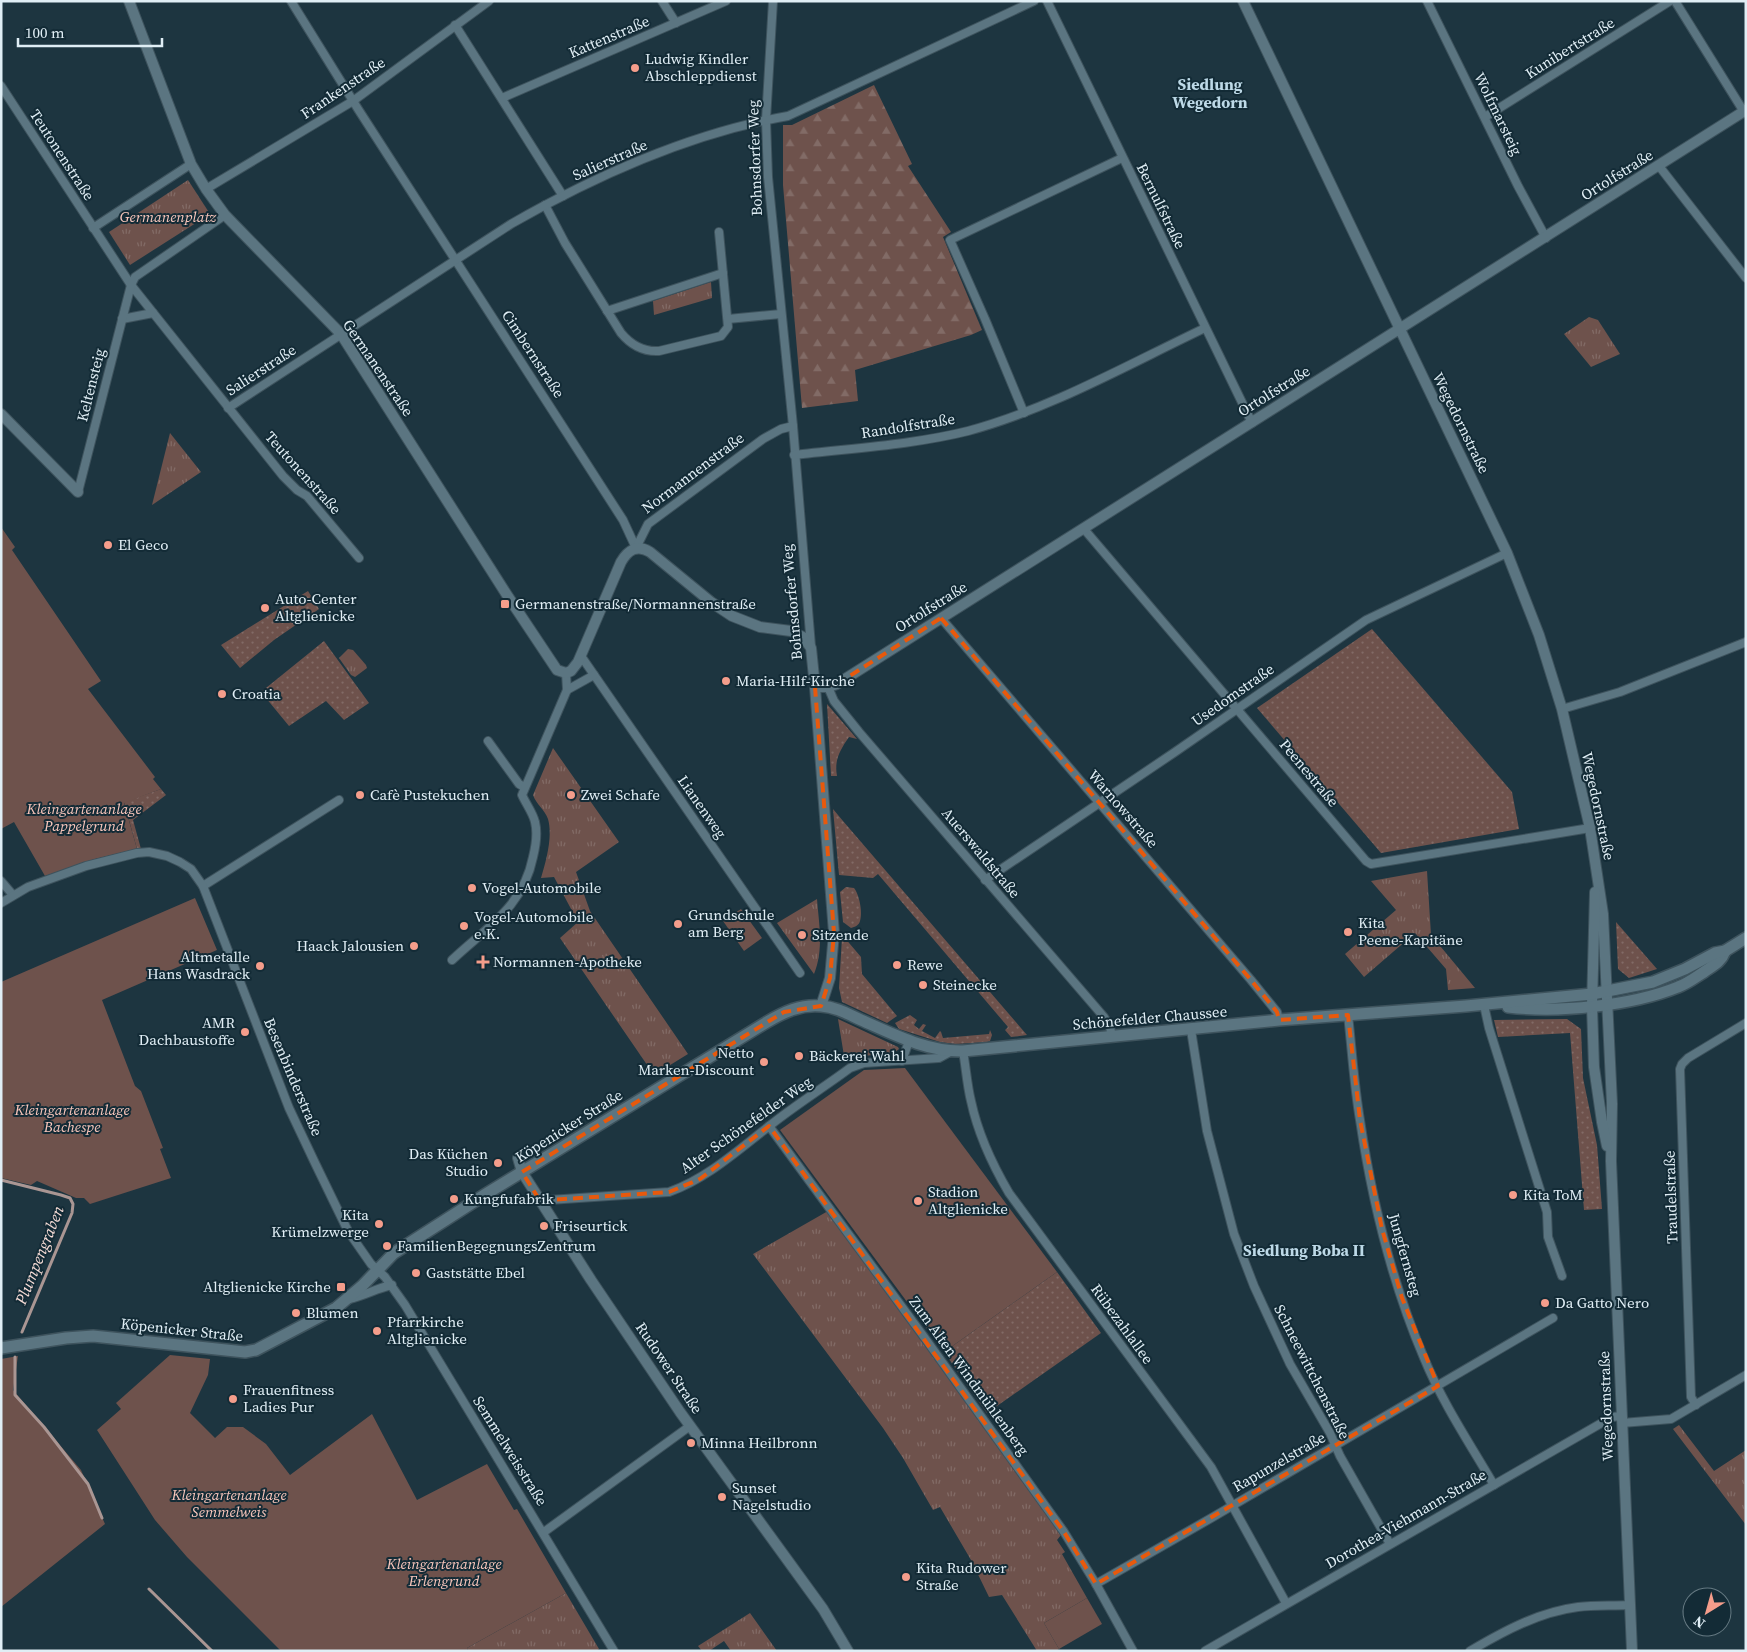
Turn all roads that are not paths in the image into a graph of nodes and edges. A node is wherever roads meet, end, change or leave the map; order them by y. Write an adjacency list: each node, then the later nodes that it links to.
1 (129, 1): 22 (street, Germanenstraße)
2 (291, 1): 17 (street, Cimbernstraße)
3 (489, 1): 14 (street, Frankenstraße)
4 (662, 1): 13 (street)
5 (726, 1): 13 (street, Kattenstraße)
6 (773, 1): 20 (street, Bohnsdorfer Weg)
7 (1034, 1): 20 (street, Salierstraße)
8 (1047, 1): 21 (street, Bernulfstraße)
9 (1243, 1): 41 (street, Wegedornstraße)
10 (1427, 1): 19 (street, Wolfmarsteig)
11 (1670, 1): 19 (street, Kunibertstraße)
12 (1675, 1): 18 (street)
13 (676, 22): 16 (street, Kattenstraße)
14 (455, 25): 16 (street); 17 (street, Frankenstraße)
15 (1, 86): 28 (street, Teutonenstraße)
16 (502, 98): 25 (street)
17 (353, 101): 24 (street, Frankenstraße); 31 (street, Cimbernstraße)
18 (1745, 111): 23 (street, Ortolfstraße)
19 (1485, 117): 30 (street, Wolfmarsteig)
20 (766, 120): 25 (street, Salierstraße); 37 (street, Bohnsdorfer Weg)
21 (1122, 158): 40 (street, Bernulfstraße); 44 (street)
22 (192, 164): 24 (street, Germanenstraße); 28 (street)
23 (1659, 166): 30 (street, Ortolfstraße); 33 (street)
24 (206, 189): 27 (street, Germanenstraße)
25 (563, 196): 26 (street, Salierstraße)
26 (545, 205): 31 (street, Salierstraße); 35 (street)
27 (226, 215): 34 (street); 42 (street, Germanenstraße)
28 (92, 228): 34 (street, Teutonenstraße)
29 (719, 232): 32 (street)
30 (1546, 238): 41 (street, Ortolfstraße)
31 (456, 261): 42 (street, Salierstraße); 51 (street, Cimbernstraße)
32 (723, 272): 35 (street); 38 (street)
33 (1745, 275)
34 (131, 285): 36 (street, Teutonenstraße); 39 (street, Keltensteig)
35 (608, 311): 38 (street)
36 (153, 313): 39 (street); 43 (street, Teutonenstraße)
37 (781, 314): 38 (street); 47 (street, Bohnsdorfer Weg)
38 (728, 318)
39 (122, 319): 49 (street, Keltensteig)
40 (1205, 328): 44 (street, Randolfstraße); 46 (street, Bernulfstraße)
41 (1399, 330): 46 (street, Ortolfstraße); 52 (street, Wegedornstraße)
42 (341, 334): 43 (street, Salierstraße); 58 (street, Germanenstraße)
43 (228, 408): 53 (street, Teutonenstraße)
44 (1024, 413): 48 (street, Randolfstraße)
45 (1, 414): 49 (street)
46 (1252, 423): 50 (street, Ortolfstraße)
47 (793, 426): 48 (street, Bohnsdorfer Weg); 51 (street, Normannenstraße)
48 (794, 455): 56 (street, Bohnsdorfer Weg)
49 (78, 492)
50 (1084, 529): 54 (street, Ortolfstraße); 63 (street, Peenestraße)
51 (636, 548): 56 (street); 57 (street, Normannenstraße)
52 (1507, 553): 63 (street, Usedomstraße); 64 (street, Wegedornstraße)
53 (359, 558)
54 (941, 618): 61 (street, Ortolfstraße); 68 (street, Warnowstraße)
55 (1746, 642): 64 (street)
56 (811, 648): 60 (street, Bohnsdorfer Weg)
57 (581, 656): 58 (street, Normannenstraße); 59 (street, Lianenweg)
58 (566, 673): 62 (street)
59 (594, 674): 62 (street); 79 (street, Lianenweg)
60 (815, 687): 61 (street, Ortolfstraße); 84 (street, Bohnsdorfer Weg)
61 (828, 687): 71 (street, Auerswaldstraße)
62 (567, 690): 66 (street)
63 (1237, 709): 68 (street, Usedomstraße); 69 (street, Peenestraße)
64 (1562, 709): 69 (street, Wegedornstraße)
65 (488, 741): 66 (street)
66 (524, 787): 78 (street)
67 (339, 800): 73 (street)
68 (1100, 803): 71 (street, Usedomstraße); 87 (street, Warnowstraße)
69 (1590, 828): 70 (street, Wegedornstraße)
70 (1596, 876): 80 (street, Wegedornstraße); 81 (street, Wegedornstraße)
71 (985, 880): 90 (street, Auerswaldstraße)
72 (1, 881): 74 (street)
73 (203, 886): 74 (street, Besenbinderstraße); 100 (street, Besenbinderstraße)
74 (13, 894): 75 (street, Besenbinderstraße)
75 (1, 903)
76 (1746, 938): 77 (main road, Schönefelder Chaussee)
77 (1725, 951): 80 (main road, Schönefelder Chaussee); 83 (main road, Schönefelder Chaussee)
78 (452, 960)
79 (800, 974)
80 (1607, 992): 81 (main road, Schönefelder Chaussee); 83 (street, Wegedornstraße)
81 (1592, 994): 82 (main road, Schönefelder Chaussee); 85 (street, Wegedornstraße)
82 (1486, 1004): 85 (main road, Schönefelder Chaussee); 86 (main road, Schönefelder Chaussee); 101 (street)
83 (1608, 1004): 85 (main road, Schönefelder Chaussee); 97 (street, Wegedornstraße)
84 (821, 1006): 91 (main road, Schönefelder Chaussee); 98 (main road, Köpenicker Straße)
85 (1592, 1006): 97 (street, Wegedornstraße)
86 (1348, 1014): 87 (main road, Schönefelder Chaussee); 107 (street, Jungfernsteg)
87 (1279, 1020): 89 (main road, Schönefelder Chaussee)
88 (1746, 1023): 108 (street, Traudelstraße)
89 (1191, 1030): 90 (main road, Schönefelder Chaussee); 111 (street, Schneewittchenstraße)
90 (1112, 1037): 93 (main road, Schönefelder Chaussee)
91 (909, 1041): 92 (main road, Schönefelder Chaussee); 94 (street)
92 (950, 1052): 93 (main road, Schönefelder Chaussee); 94 (street, Alter Schönefelder Weg)
93 (963, 1052): 113 (street, Rübezahlallee)
94 (902, 1061): 95 (street, Alter Schönefelder Weg)
95 (769, 1126): 99 (street, Alter Schönefelder Weg); 116 (street, Zum Alten Windmühlenberg)
96 (518, 1158): 98 (street, Rudower Straße)
97 (1611, 1161): 109 (street, Wegedornstraße)
98 (522, 1172): 99 (street, Rudower Straße); 100 (main road, Köpenicker Straße)
99 (542, 1204): 110 (street, Rudower Straße)
100 (377, 1270): 102 (street, Semmelweisstraße); 103 (main road, Köpenicker Straße)
101 (1562, 1276)
102 (392, 1285): 103 (street, Köpenicker Straße); 114 (street, Semmelweisstraße)
103 (347, 1299): 105 (main road, Köpenicker Straße)
104 (1553, 1318): 107 (street, Rapunzelstraße)
105 (1, 1348)
106 (1746, 1375): 108 (street, Dorothea-Viehmann-Straße)
107 (1438, 1386): 111 (street, Rapunzelstraße); 112 (street, Jungfernsteg)
108 (1696, 1405): 109 (street, Dorothea-Viehmann-Straße)
109 (1622, 1420): 112 (street, Dorothea-Viehmann-Straße); 118 (street, Wegedornstraße)
110 (690, 1426): 114 (street); 120 (street, Rudower Straße)
111 (1335, 1445): 113 (street, Rapunzelstraße); 115 (street, Schneewittchenstraße)
112 (1494, 1485): 115 (street, Dorothea-Viehmann-Straße)
113 (1232, 1506): 116 (street, Rapunzelstraße); 117 (street, Rübezahlallee)
114 (544, 1532): 119 (street, Semmelweisstraße)
115 (1390, 1544): 117 (street, Dorothea-Viehmann-Straße)
116 (1096, 1584): 121 (street, Zum Alten Windmühlenberg)
117 (1286, 1603): 122 (street, Dorothea-Viehmann-Straße)
118 (1629, 1605): 123 (street); 124 (street, Wegedornstraße)
119 (614, 1651)
120 (848, 1651)
121 (1133, 1651)
122 (1205, 1651)
123 (1470, 1651)
124 (1632, 1651)

